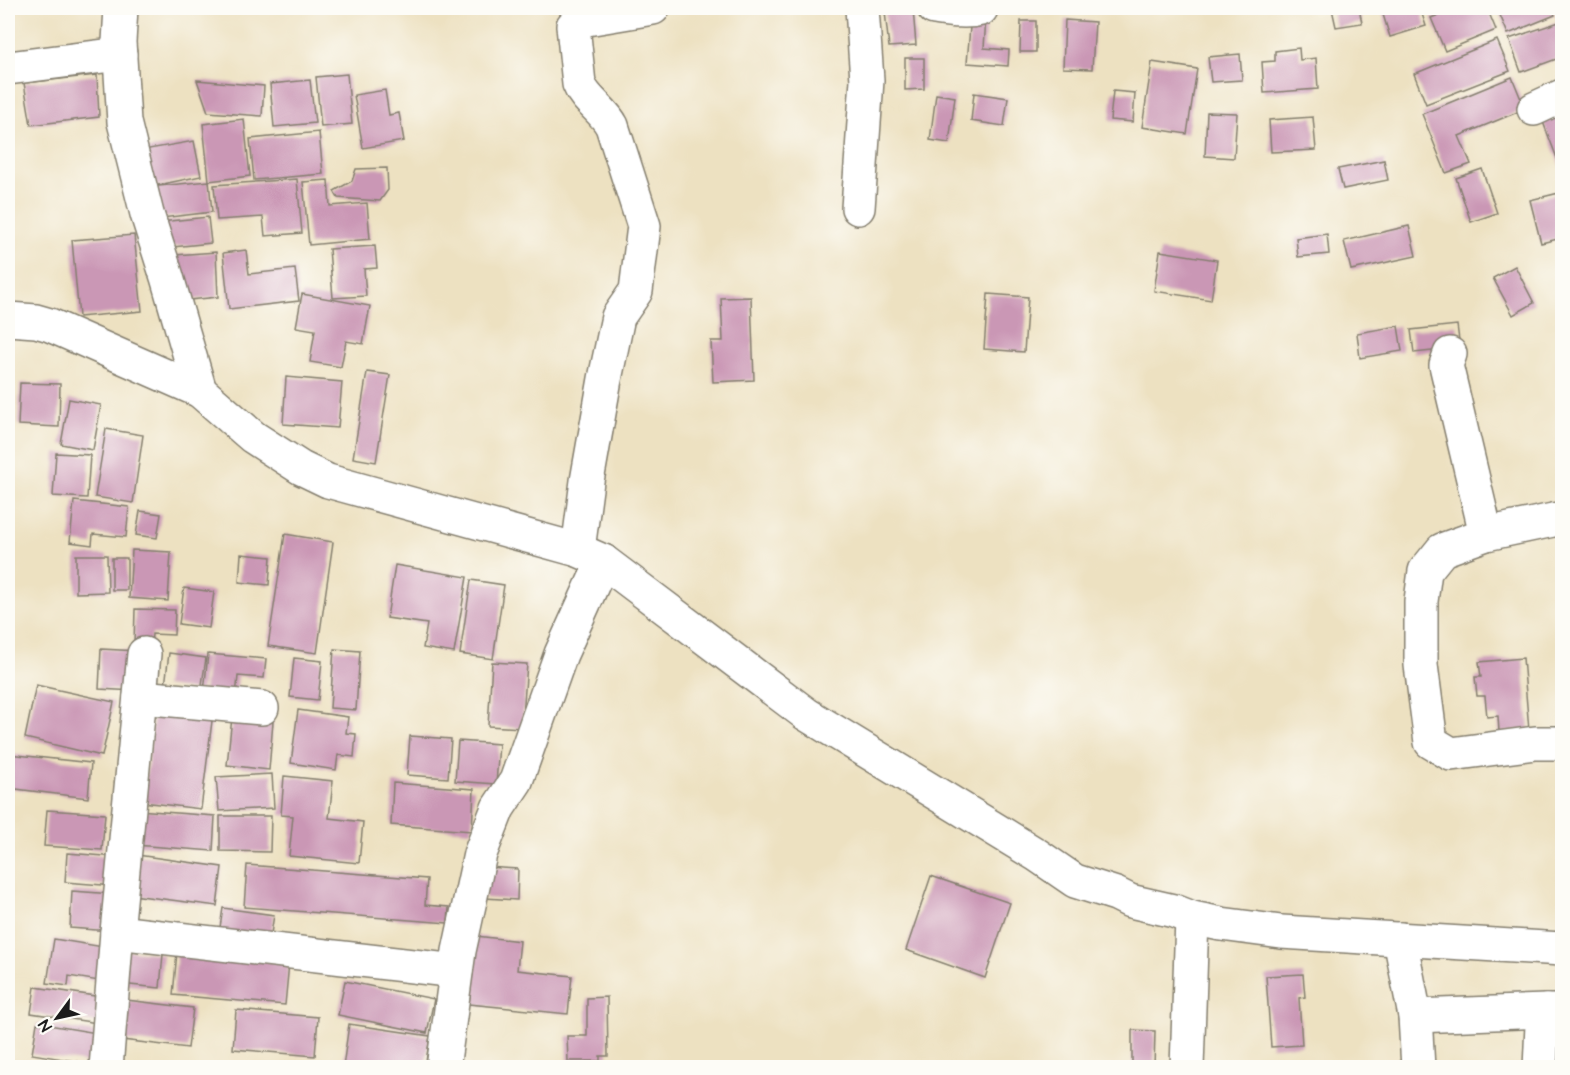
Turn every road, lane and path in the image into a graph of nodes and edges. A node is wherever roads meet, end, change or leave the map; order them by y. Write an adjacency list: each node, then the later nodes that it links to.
1 (121, 8): 6 (street)
2 (653, 8): 14 (street)
3 (862, 8): 8 (street)
4 (934, 8): 5 (street)
5 (981, 8)
6 (120, 54): 7 (street); 11 (street)
7 (8, 68)
8 (858, 208)
9 (8, 319): 11 (street)
10 (1450, 354): 13 (street)
11 (200, 391): 14 (street)
12 (1563, 519): 13 (street)
13 (1486, 534): 18 (street)
14 (591, 555): 19 (street); 23 (street)
15 (144, 654): 16 (street)
16 (140, 698): 17 (street); 20 (street)
17 (262, 708)
18 (1563, 743)
19 (1192, 918): 21 (street); 28 (street)
20 (117, 932): 23 (street); 26 (street)
21 (1400, 939): 22 (street); 25 (street)
22 (1563, 949)
23 (456, 971): 27 (street)
24 (1554, 1011): 25 (street); 30 (street)
25 (1415, 1016): 29 (street)
26 (106, 1068)
27 (443, 1068)
28 (1188, 1068)
29 (1418, 1068)
30 (1540, 1068)

